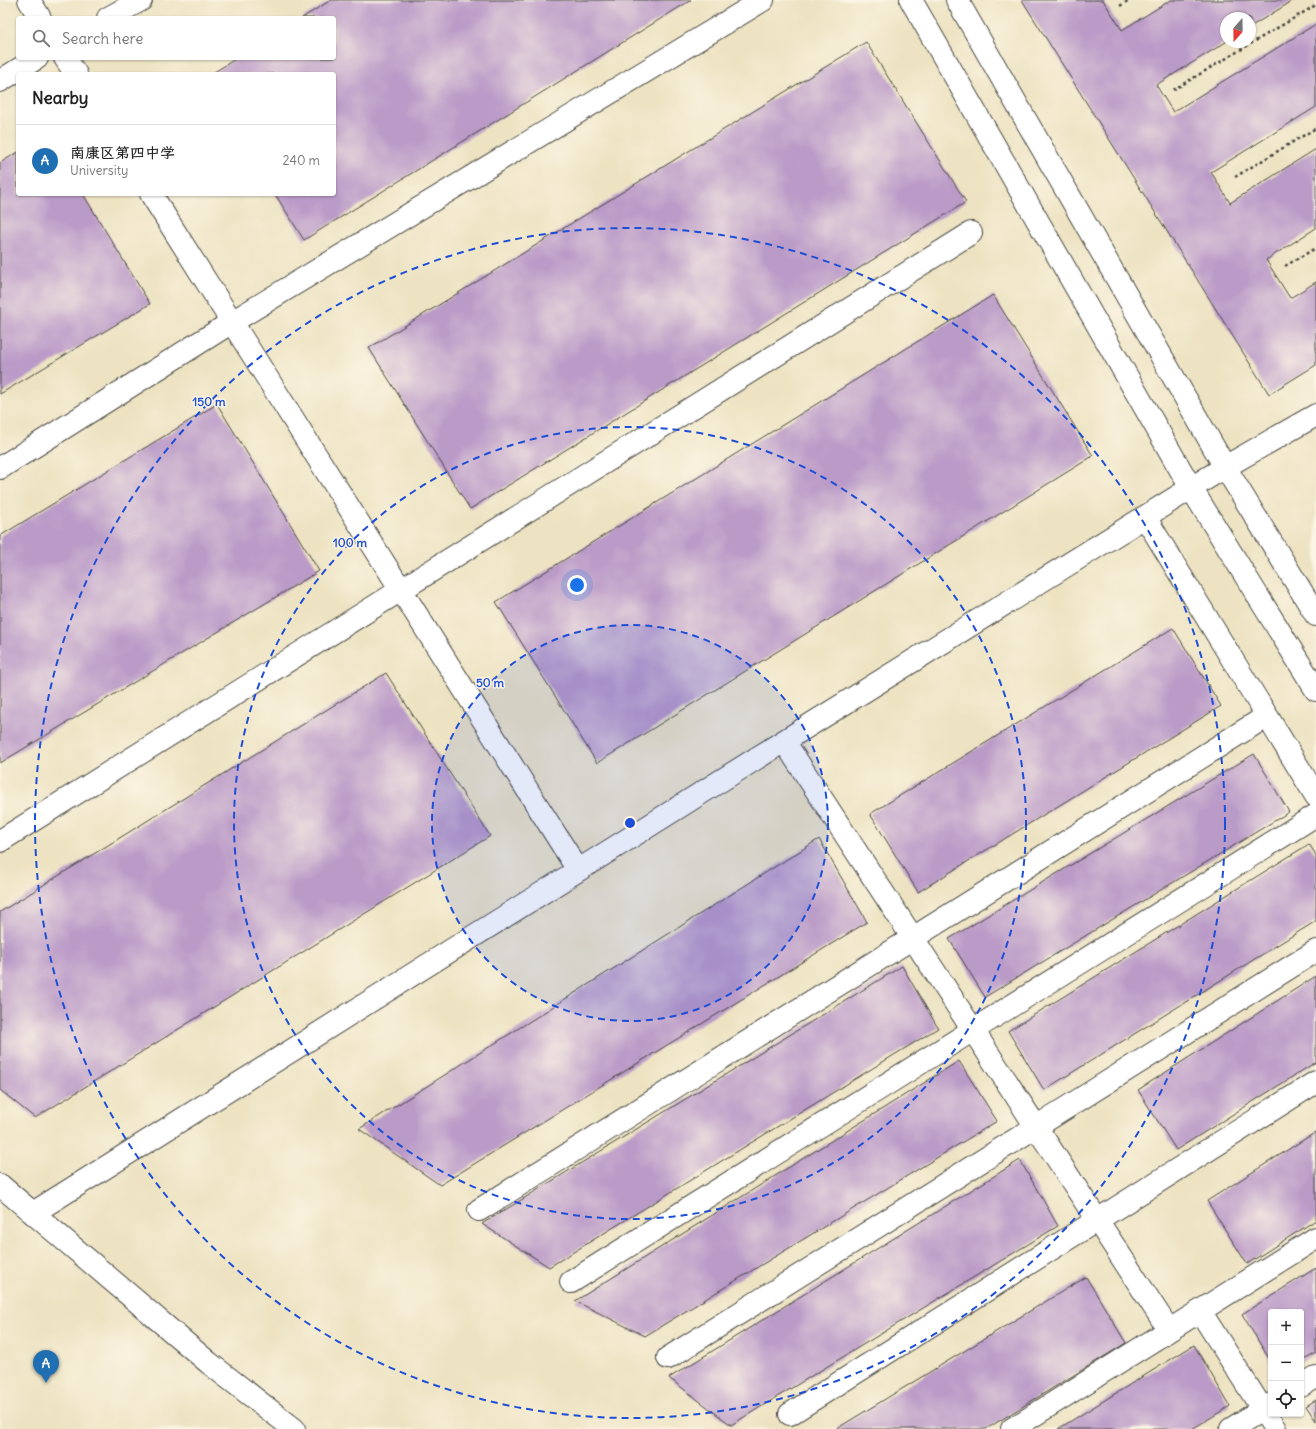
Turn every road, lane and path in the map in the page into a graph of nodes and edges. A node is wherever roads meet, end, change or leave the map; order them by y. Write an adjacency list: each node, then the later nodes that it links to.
1 (29, 0): 9 (street)
2 (141, 0): 10 (street)
3 (763, 0): 22 (street)
4 (911, 0): 26 (street)
5 (957, 0): 24 (street)
6 (1129, 0): 8 (path)
7 (1316, 5): 15 (path)
8 (1120, 6)
9 (39, 16)
10 (112, 16)
11 (34, 60): 14 (street)
12 (66, 60): 13 (street)
13 (75, 72)
14 (0, 81)
15 (1173, 90)
16 (1316, 128): 17 (path)
17 (1235, 177)
18 (152, 196): 22 (street)
19 (971, 233): 28 (street)
20 (1316, 248): 21 (path)
21 (1285, 266)
22 (232, 322): 25 (street); 28 (street)
23 (1316, 415): 24 (street)
24 (1225, 467): 26 (street); 29 (street)
25 (0, 468)
26 (1191, 488): 27 (street); 30 (street)
27 (1145, 517): 31 (street); 32 (street)
28 (402, 590): 35 (street); 36 (street)
29 (1316, 615)
30 (1316, 690)
31 (1267, 716): 33 (street); 37 (street)
32 (784, 741): 36 (street); 37 (street)
33 (1316, 796)
34 (1316, 815): 39 (street)
35 (0, 841)
36 (578, 870): 44 (street)
37 (913, 938): 39 (street); 43 (street)
38 (1316, 951): 41 (street)
39 (973, 1030): 41 (street); 47 (street)
40 (1316, 1082): 45 (street)
41 (1036, 1127): 45 (street); 50 (street)
42 (0, 1185): 44 (street)
43 (479, 1210)
44 (33, 1213): 55 (street)
45 (1097, 1220): 49 (street); 54 (street)
46 (1316, 1238): 48 (street)
47 (571, 1282)
48 (1200, 1311): 49 (street); 53 (street)
49 (1169, 1330): 56 (street)
50 (668, 1358)
51 (1316, 1376): 52 (street)
52 (1304, 1384)
53 (1267, 1407): 57 (street); 58 (street)
54 (790, 1414)
55 (294, 1429)
56 (1012, 1429)
57 (1231, 1429)
58 (1275, 1429)

